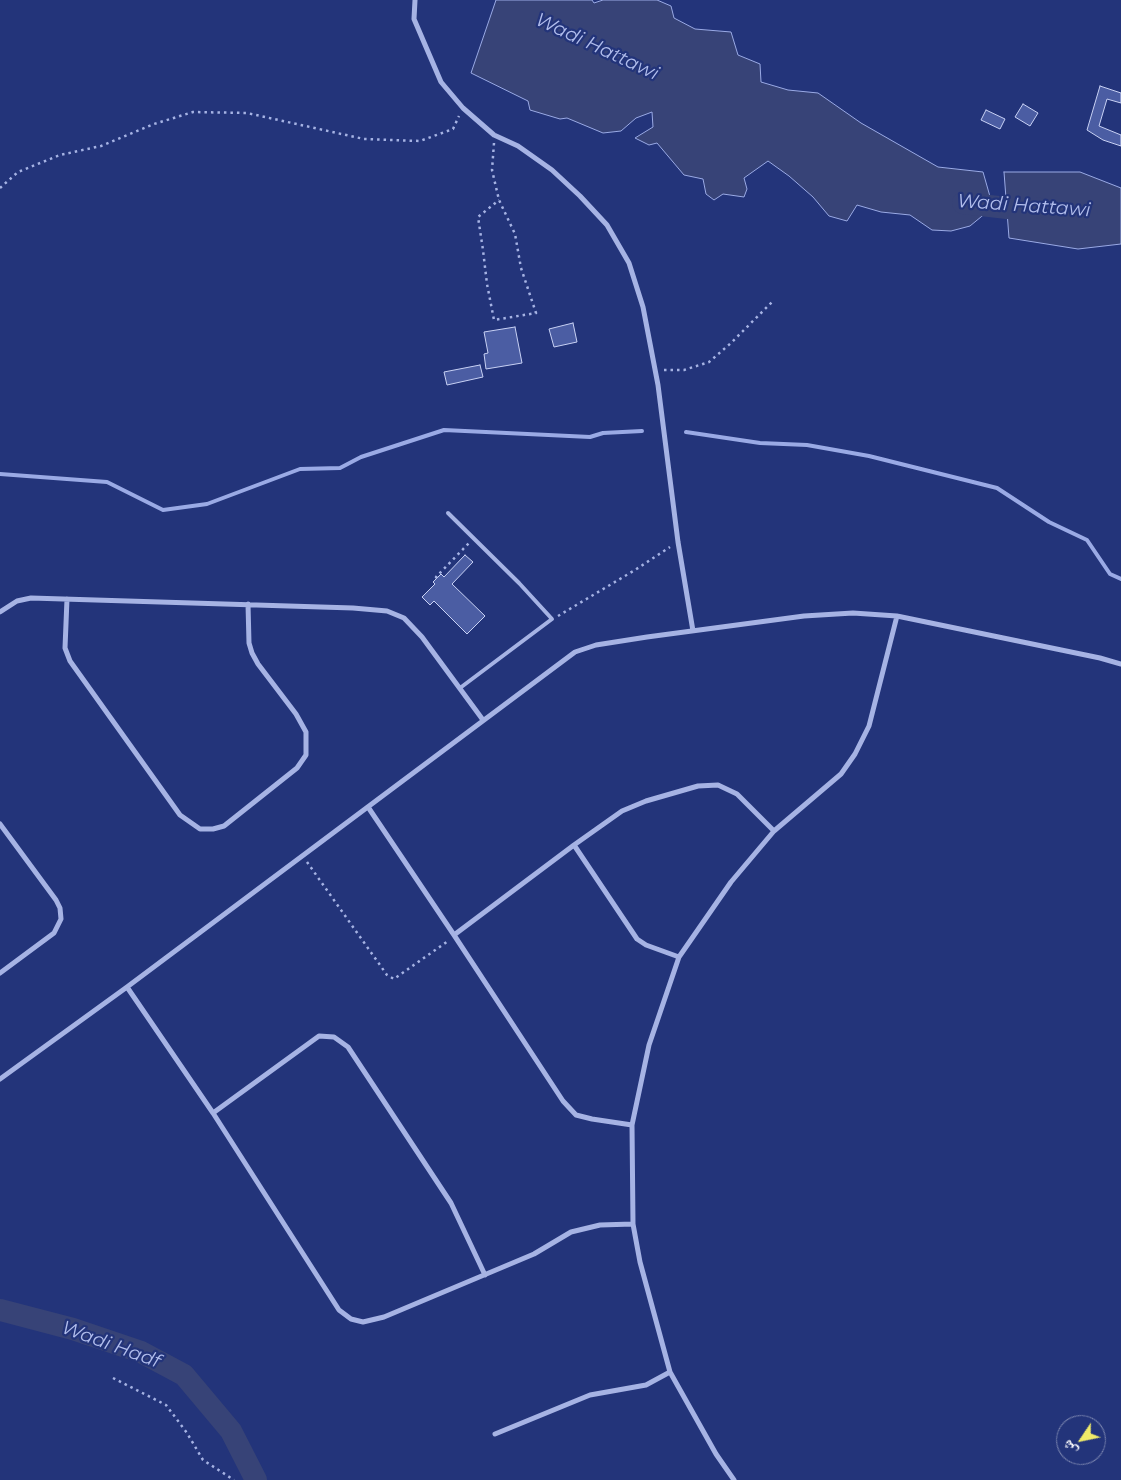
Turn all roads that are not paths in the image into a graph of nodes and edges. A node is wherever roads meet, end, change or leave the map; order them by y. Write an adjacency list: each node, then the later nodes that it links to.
1 (415, 0): 7 (street)
2 (448, 513): 9 (lane)
3 (67, 599): 4 (street); 4 (street); 5 (street)
4 (248, 604): 9 (street)
5 (0, 612)
6 (897, 616): 7 (street); 8 (street); 13 (street)
7 (693, 631): 10 (street)
8 (1121, 664)
9 (460, 688): 10 (street)
10 (483, 720): 11 (street)
11 (368, 807): 15 (street); 18 (street)
12 (0, 824): 17 (street)
13 (774, 831): 14 (street); 16 (street)
14 (574, 845): 15 (street); 16 (street)
15 (454, 935): 21 (street)
16 (679, 957): 21 (street)
17 (0, 973)
18 (127, 986): 19 (street); 20 (street)
19 (0, 1078)
20 (213, 1113): 23 (street); 23 (street)
21 (632, 1125): 22 (street)
22 (633, 1224): 23 (street); 24 (street)
23 (485, 1275)
24 (670, 1372): 25 (street); 26 (street)
25 (496, 1434)
26 (734, 1480)

